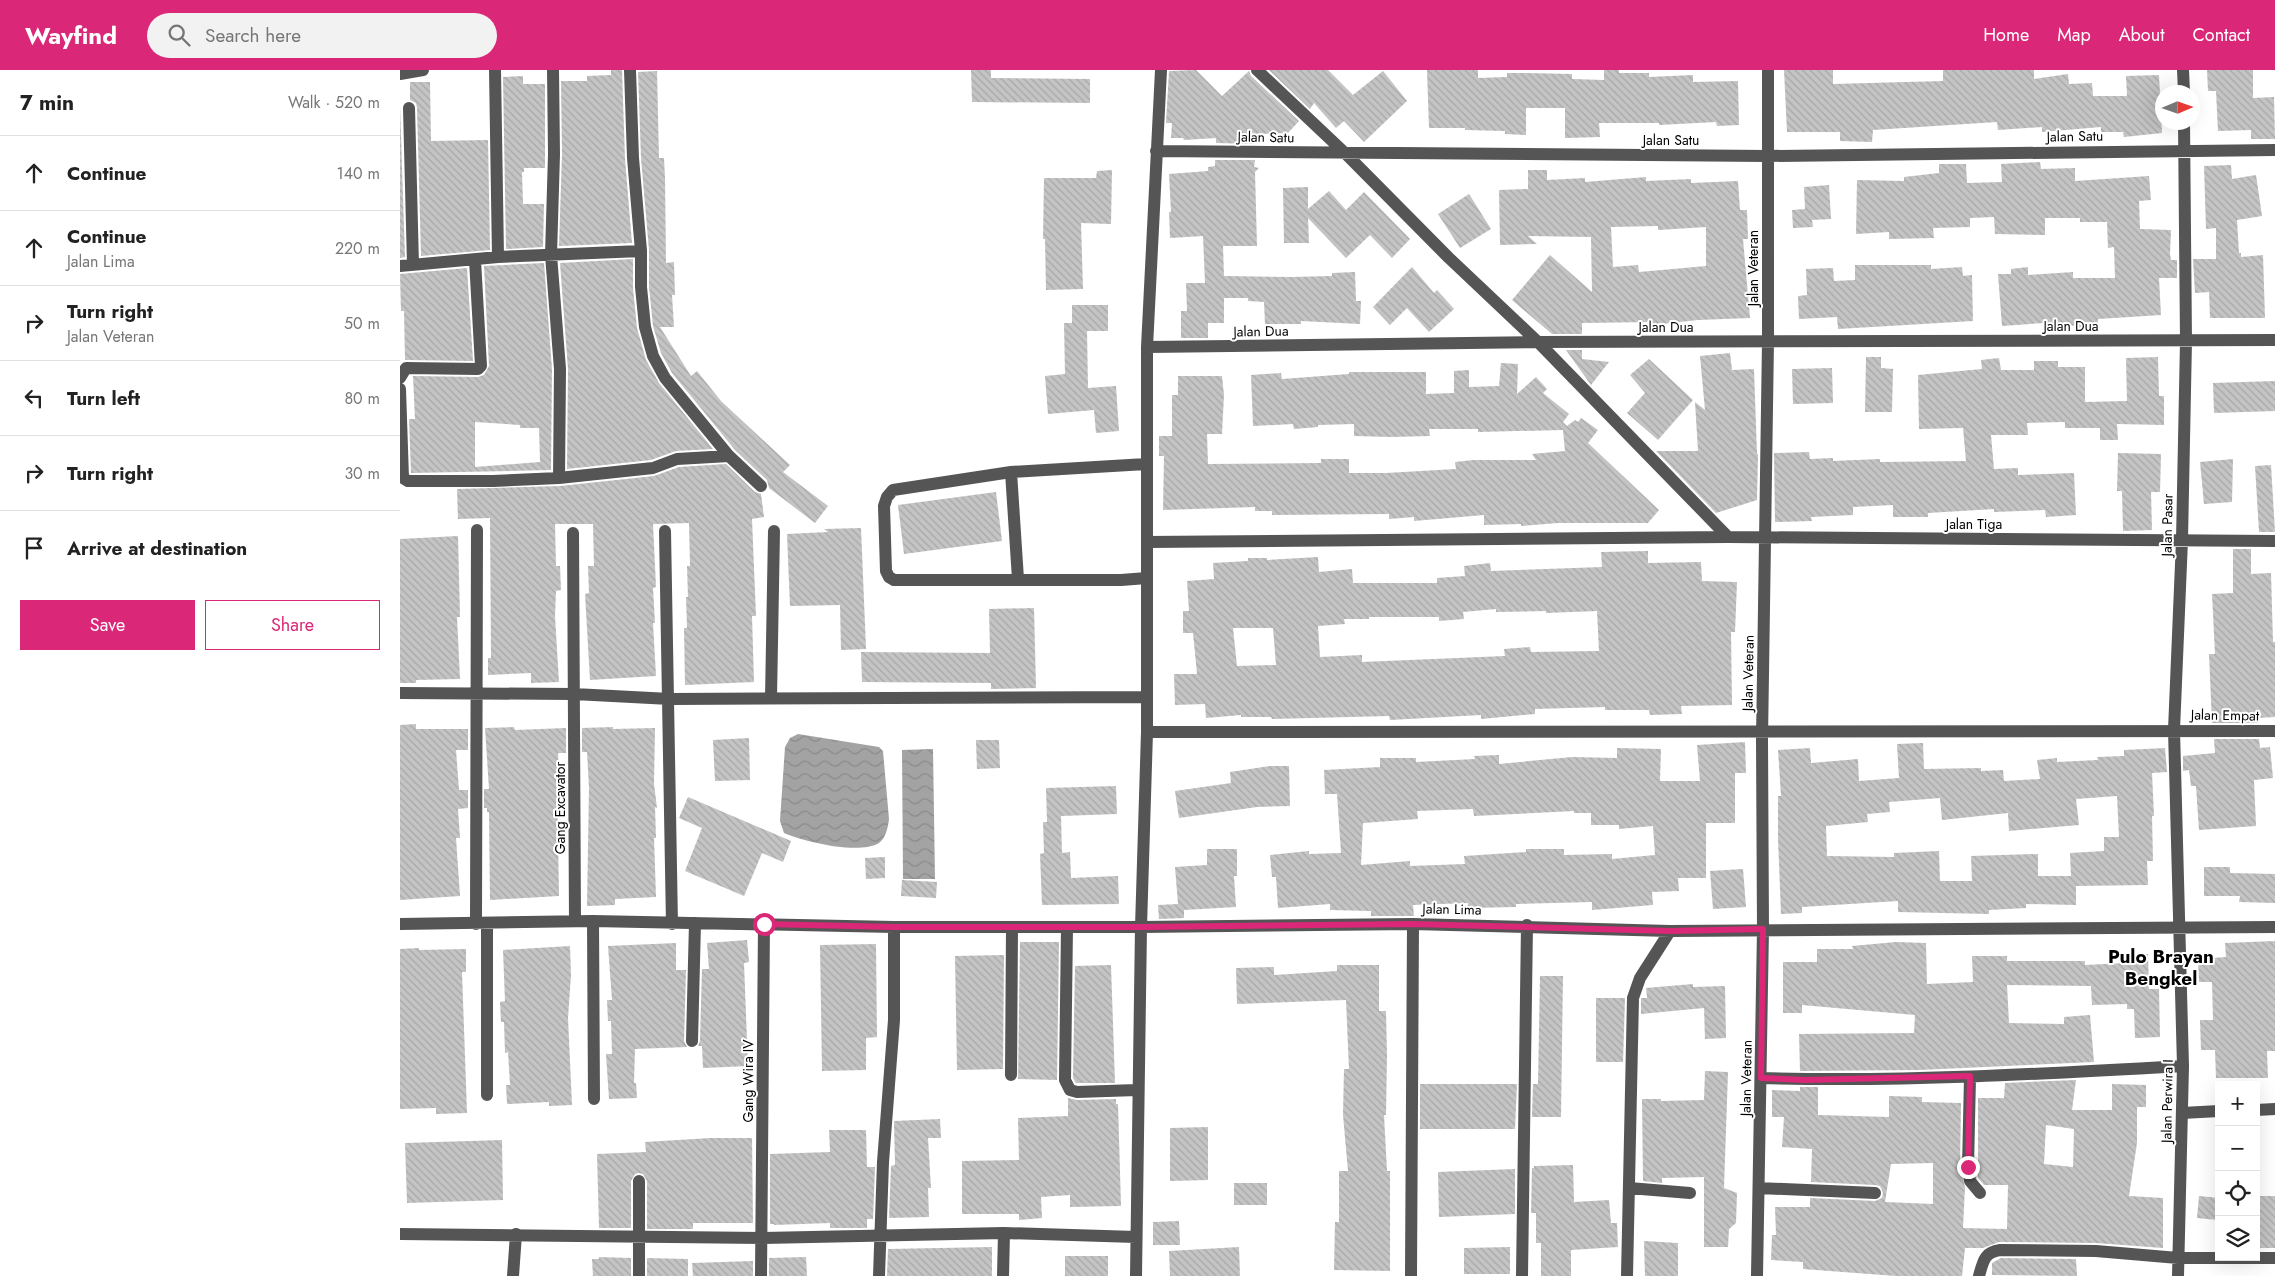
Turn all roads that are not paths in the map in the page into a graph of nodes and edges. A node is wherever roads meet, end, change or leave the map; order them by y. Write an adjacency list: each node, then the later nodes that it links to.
1 (423, 70): 9 (street)
2 (495, 70): 20 (street)
3 (552, 70): 19 (street)
4 (630, 70): 18 (street)
5 (1161, 70): 15 (street)
6 (1256, 70): 16 (street)
7 (1768, 70): 17 (street, Jalan Veteran)
8 (2183, 70): 10 (street)
9 (400, 74)
10 (2184, 85)
11 (409, 108): 22 (street)
12 (2184, 130): 13 (street, Jalan Pasar)
13 (2185, 149): 14 (street, Jalan Satu); 17 (street, Jalan Satu); 26 (street, Jalan Pasar)
14 (2275, 150)
15 (1156, 151): 16 (street, Jalan Satu); 28 (street)
16 (1346, 154): 17 (street, Jalan Satu); 27 (street)
17 (1768, 156): 25 (street, Jalan Veteran)
18 (641, 251): 19 (street); 31 (street)
19 (551, 255): 20 (street); 34 (street)
20 (498, 257): 21 (street)
21 (475, 260): 22 (street); 29 (street)
22 (414, 265): 23 (street)
23 (400, 266)
24 (2275, 340): 26 (street, Jalan Dua)
25 (1768, 341): 26 (street, Jalan Dua); 27 (street, Jalan Dua); 41 (street, Jalan Veteran)
26 (2186, 341): 42 (street, Jalan Pasar)
27 (1538, 342): 28 (street, Jalan Dua); 40 (street)
28 (1147, 347): 32 (street)
29 (400, 378)
30 (400, 389): 34 (street)
31 (729, 456): 34 (street); 35 (street)
32 (1146, 464): 33 (street); 44 (street)
33 (1011, 472): 46 (street); 46 (street)
34 (559, 478)
35 (761, 486)
36 (477, 530): 48 (street)
37 (665, 531): 52 (street)
38 (774, 531): 51 (street)
39 (573, 533): 49 (street, Gang Excavator)
40 (1728, 537): 41 (street, Jalan Tiga); 44 (street, Jalan Tiga)
41 (1766, 539): 42 (street, Jalan Tiga); 56 (street, Jalan Veteran)
42 (2182, 540): 43 (street, Jalan Tiga); 53 (street, Jalan Pasar)
43 (2275, 541)
44 (1147, 542): 45 (street)
45 (1146, 578): 46 (street); 50 (street)
46 (1018, 579)
47 (400, 693): 48 (street)
48 (476, 694): 49 (street); 61 (street)
49 (574, 694): 52 (street); 57 (street, Gang Excavator)
50 (1146, 697): 51 (street); 55 (street)
51 (771, 698): 52 (street)
52 (670, 699): 62 (street)
53 (2174, 730): 54 (street, Jalan Empat); 56 (street, Jalan Empat); 70 (street, Jalan Pasar)
54 (2275, 731)
55 (1147, 732): 56 (street, Jalan Empat); 69 (street)
56 (1762, 733): 72 (street, Jalan Veteran)
57 (576, 922): 58 (street, Jalan Lima); 61 (street, Jalan Lima)
58 (593, 922): 62 (street, Jalan Lima); 81 (street)
59 (695, 923): 62 (street, Jalan Lima); 63 (street, Jalan Lima); 74 (street)
60 (400, 924): 61 (street, Jalan Lima)
61 (481, 924): 80 (street)
62 (672, 924)
63 (764, 924): 66 (street, Jalan Lima); 98 (street, Gang Wira IV)
64 (1413, 924): 65 (street, Jalan Lima); 69 (street, Jalan Lima); 107 (street)
65 (1527, 926): 73 (street, Jalan Lima); 108 (street)
66 (894, 927): 67 (street, Jalan Lima); 95 (street)
67 (1012, 927): 68 (street, Jalan Lima); 76 (street)
68 (1067, 927): 69 (street, Jalan Lima); 79 (street)
69 (1141, 927): 79 (street)
70 (2180, 927): 71 (street, Jalan Lima); 72 (street, Jalan Lima); 75 (street, Jalan Perwira I)
71 (2275, 927)
72 (1763, 929): 73 (street, Jalan Lima); 78 (street, Jalan Veteran)
73 (1670, 931): 87 (street)
74 (692, 1040)
75 (2183, 1066): 77 (street); 85 (street, Jalan Perwira I)
76 (1011, 1075)
77 (1970, 1076): 78 (street); 91 (street)
78 (1761, 1078): 88 (street, Jalan Veteran)
79 (1138, 1090): 96 (street)
80 (488, 1095)
81 (594, 1099)
82 (2275, 1109): 83 (street)
83 (2260, 1110)
84 (2215, 1111): 85 (street)
85 (2182, 1113): 99 (street, Jalan Perwira I)
86 (639, 1181): 97 (street)
87 (1629, 1188): 89 (street); 109 (street)
88 (1759, 1188): 90 (street); 110 (street, Jalan Veteran)
89 (1690, 1193)
90 (1875, 1193)
91 (1980, 1194)
92 (1004, 1233): 95 (street); 96 (street); 105 (street)
93 (400, 1234): 94 (street)
94 (516, 1234): 97 (street); 101 (street)
95 (880, 1235): 98 (street); 104 (street)
96 (1136, 1236): 106 (street)
97 (640, 1237): 98 (street); 102 (street)
98 (763, 1238): 103 (street, Gang Wira IV)
99 (2178, 1258): 100 (street); 111 (street); 112 (street, Jalan Perwira I)
100 (2275, 1258)
101 (513, 1276)
102 (639, 1276)
103 (762, 1276)
104 (879, 1276)
105 (1003, 1276)
106 (1136, 1276)
107 (1411, 1276)
108 (1522, 1276)
109 (1627, 1276)
110 (1761, 1276)
111 (1979, 1276)
112 (2178, 1276)

